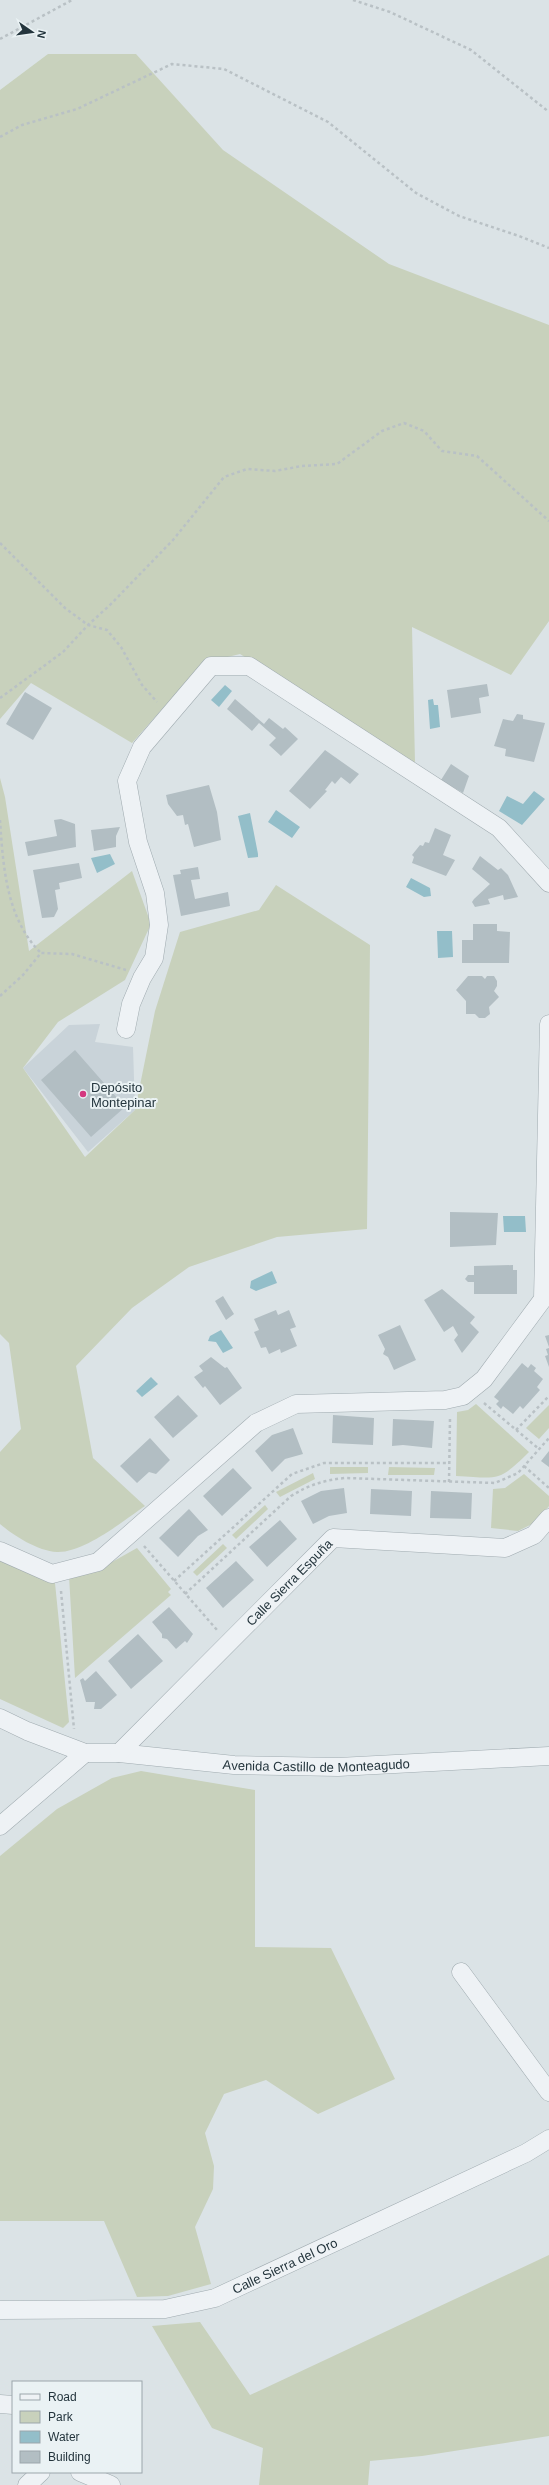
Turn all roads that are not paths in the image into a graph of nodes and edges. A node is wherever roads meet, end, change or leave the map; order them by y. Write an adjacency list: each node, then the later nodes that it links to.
1 (549, 883): 3 (street)
2 (549, 1024): 4 (street)
3 (126, 1029)
4 (546, 1299): 6 (street)
5 (549, 1518): 9 (street, Calle Sierra Espuña)
6 (0, 1552)
7 (0, 1718): 8 (street)
8 (80, 1751): 9 (street, Avenida Castillo de Monteagudo); 11 (street)
9 (119, 1753): 10 (street, Avenida Castillo de Monteagudo)
10 (549, 1756)
11 (0, 1826)
12 (461, 1972): 13 (street)
13 (549, 2092)
14 (549, 2139): 15 (street, Calle Sierra del Oro)
15 (0, 2310)
16 (0, 2404): 17 (street)
17 (12, 2405)
18 (40, 2473): 20 (street)
19 (82, 2473): 21 (street)
20 (27, 2485)
21 (111, 2485)

